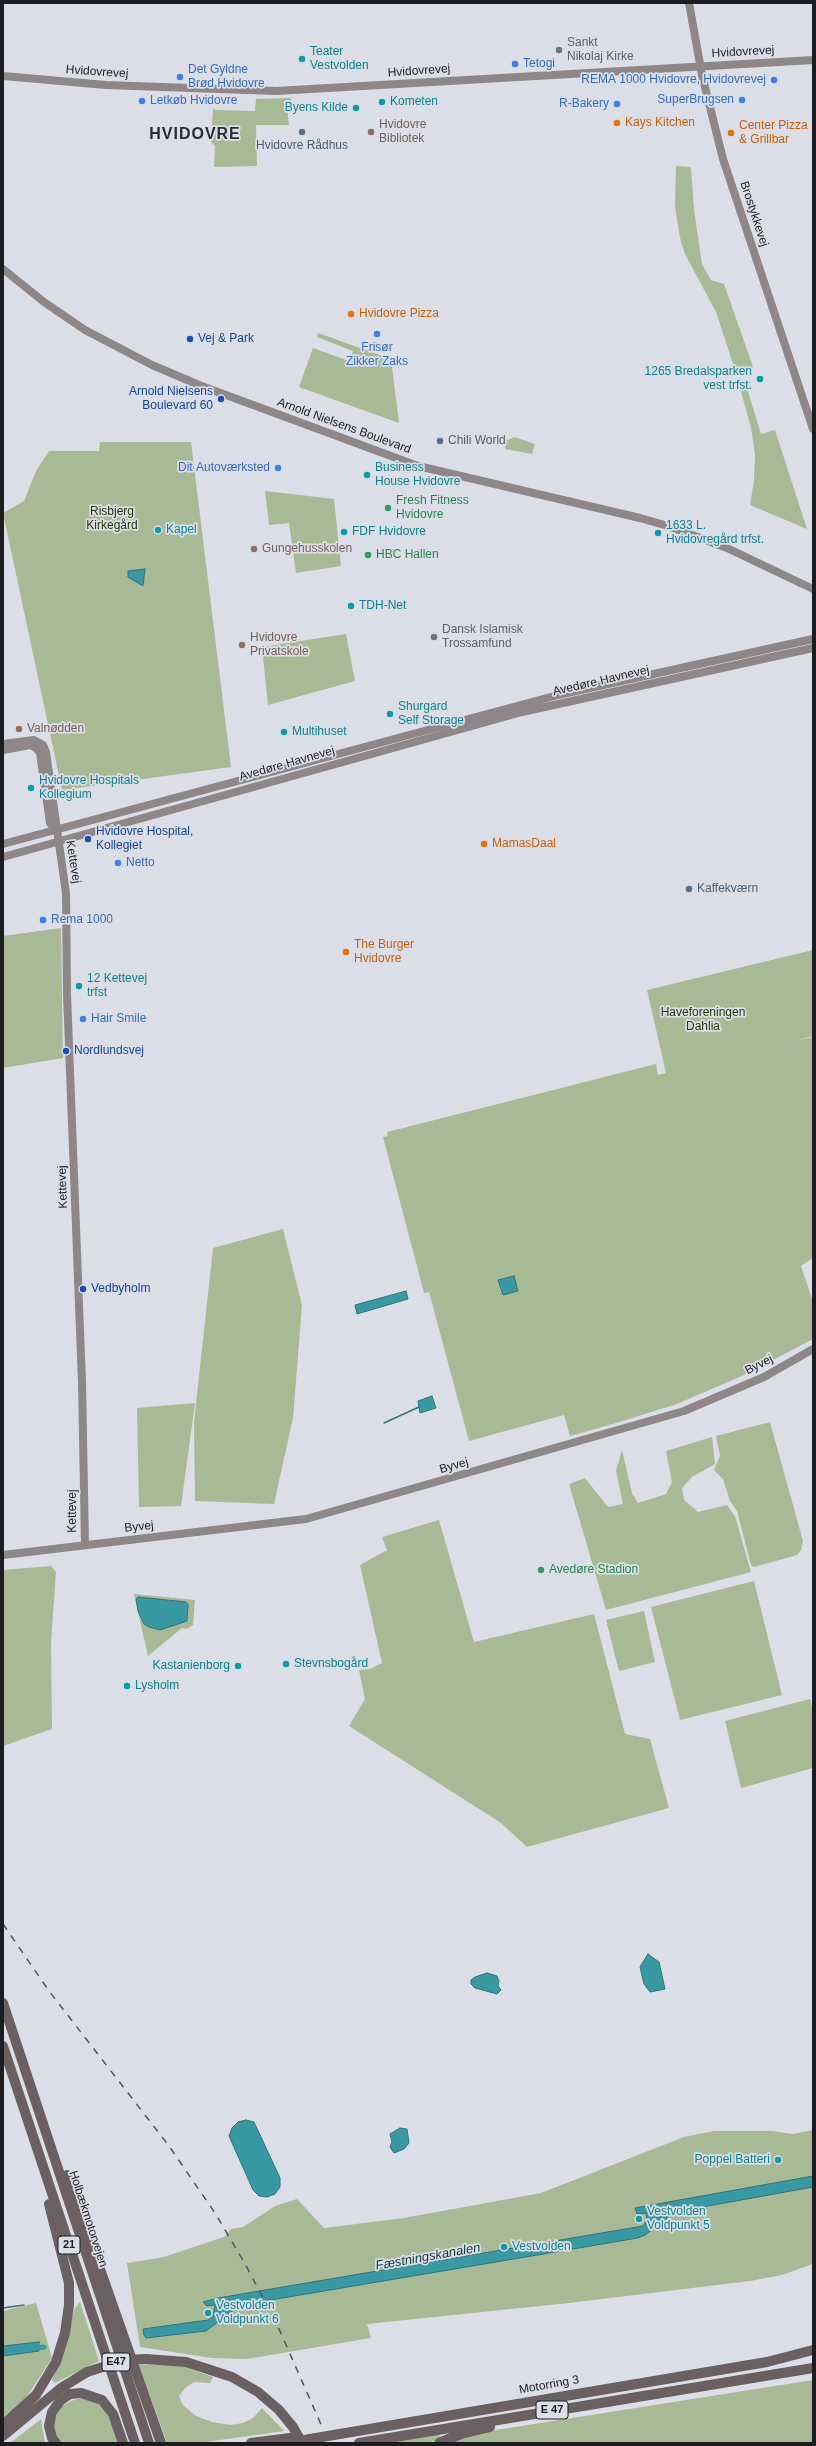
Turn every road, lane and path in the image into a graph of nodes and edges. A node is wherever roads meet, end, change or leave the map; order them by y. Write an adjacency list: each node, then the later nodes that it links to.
1 (689, 3): 3 (street, Brostykkevej)
2 (813, 60): 3 (street, Hvidovrevej)
3 (700, 66): 4 (street, Hvidovrevej); 6 (street, Brostykkevej)
4 (3, 76)
5 (3, 269): 7 (street, Arnold Nielsens Boulevard)
6 (813, 429)
7 (813, 589)
8 (813, 639): 12 (street, Avedøre Havnevej)
9 (813, 648): 13 (street, Avedøre Havnevej)
10 (3, 744): 12 (street)
11 (3, 750): 12 (street)
12 (56, 830): 13 (street, Kettevej); 14 (street, Avedøre Havnevej)
13 (58, 842): 15 (street, Avedøre Havnevej); 17 (street, Kettevej)
14 (3, 844)
15 (3, 857)
16 (813, 1349): 17 (street, Byvej)
17 (85, 1545): 18 (street, Byvej)
18 (3, 1555)
19 (3, 2003): 21 (highway, Holbækmotorvejen / 21)
20 (3, 2046): 22 (highway, 21)
21 (25, 2070): 37 (highway, Holbækmotorvejen / 21); 38 (highway)
22 (24, 2109): 30 (highway); 36 (highway, 21)
23 (813, 2350): 25 (highway, Motorring 3)
24 (813, 2357): 25 (highway, E 47)
25 (767, 2362): 32 (highway, Motorring 3 / E 47)
26 (813, 2368): 28 (highway, Motorring 3 / E 47)
27 (813, 2371): 28 (highway, E 47)
28 (744, 2380): 29 (highway, Motorring 3 / E 47)
29 (622, 2399): 40 (highway, Motorring 3 / E 47); 41 (highway)
30 (3, 2425)
31 (3, 2436): 32 (highway, E47, bridge)
32 (306, 2439): 33 (highway, Motorring 3 / E 47, bridge)
33 (290, 2441): 39 (highway, Motorring 3)
34 (56, 2443): 35 (highway)
35 (123, 2443)
36 (135, 2443)
37 (149, 2443)
38 (161, 2443)
39 (251, 2443)
40 (359, 2443)
41 (439, 2443)

